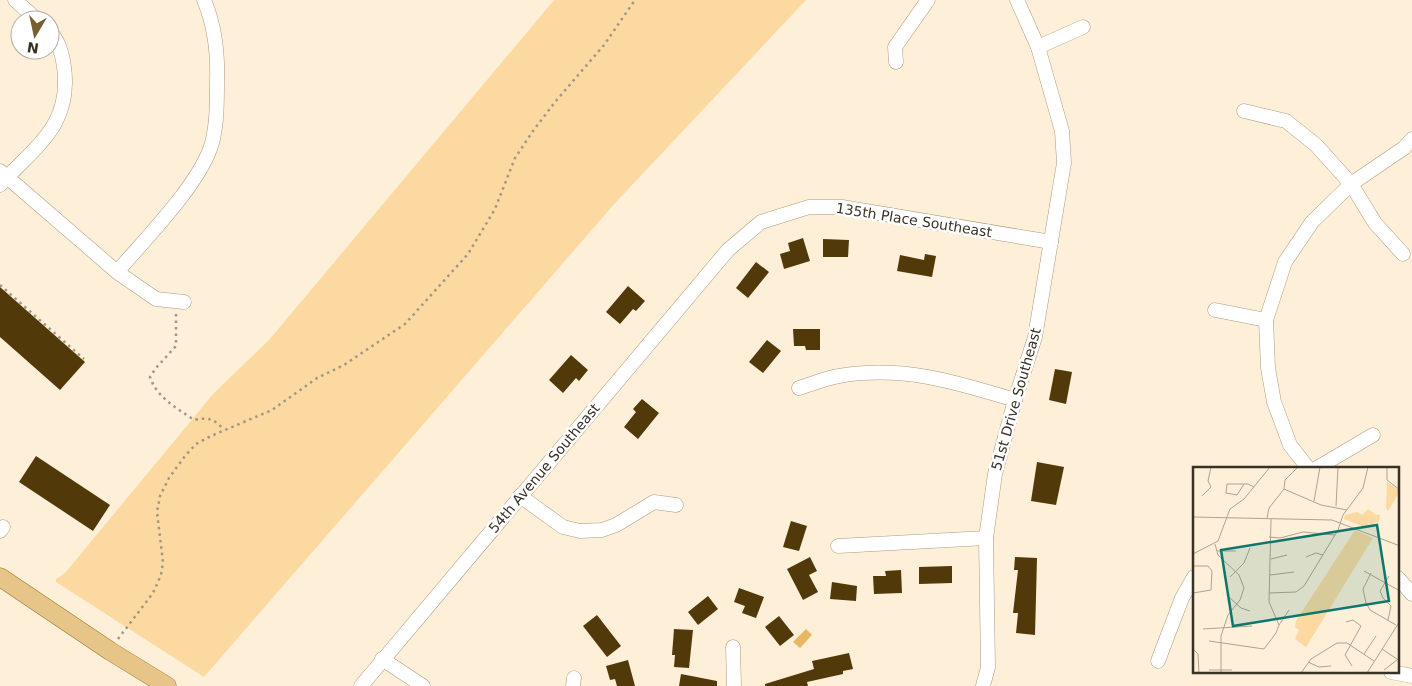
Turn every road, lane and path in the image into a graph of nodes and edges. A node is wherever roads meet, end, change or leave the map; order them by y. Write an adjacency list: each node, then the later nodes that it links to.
1 (15, 0): 6 (street)
2 (204, 0): 18 (street)
3 (635, 0): 26 (path)
4 (928, 0): 10 (street)
5 (1018, 0): 8 (street, 51st Drive Southeast)
6 (26, 10)
7 (1083, 28): 8 (street)
8 (1038, 47): 15 (street, 51st Drive Southeast)
9 (60, 51): 13 (street)
10 (896, 62)
11 (1244, 111): 14 (street)
12 (1412, 139): 14 (street)
13 (2, 178): 18 (street)
14 (1351, 184): 17 (street); 22 (street)
15 (1051, 242): 16 (street, 135th Place Southeast); 25 (street, 51st Drive Southeast)
16 (728, 250): 30 (street, 54th Avenue Southeast)
17 (1403, 254)
18 (117, 272): 20 (street)
19 (0, 285): 23 (path)
20 (178, 302): 26 (path)
21 (1215, 310): 22 (street)
22 (1266, 320): 28 (street)
23 (84, 359)
24 (799, 388): 25 (street)
25 (1015, 400): 32 (street, 51st Drive Southeast)
26 (224, 430): 39 (path)
27 (1374, 435): 29 (street)
28 (1307, 467)
29 (1319, 467)
30 (520, 496): 31 (street); 40 (street, 54th Avenue Southeast)
31 (676, 505)
32 (986, 538): 33 (street); 46 (street, 51st Drive Southeast)
33 (838, 546)
34 (0, 577): 39 (main road)
35 (1193, 579): 41 (street)
36 (1400, 580): 37 (street)
37 (1412, 594)
38 (733, 647): 45 (street)
39 (110, 651): 42 (main road)
40 (382, 659): 43 (street, 54th Avenue Southeast); 44 (street)
41 (1158, 660)
42 (167, 686)
43 (361, 686)
44 (424, 686)
45 (734, 686)
46 (983, 686)

